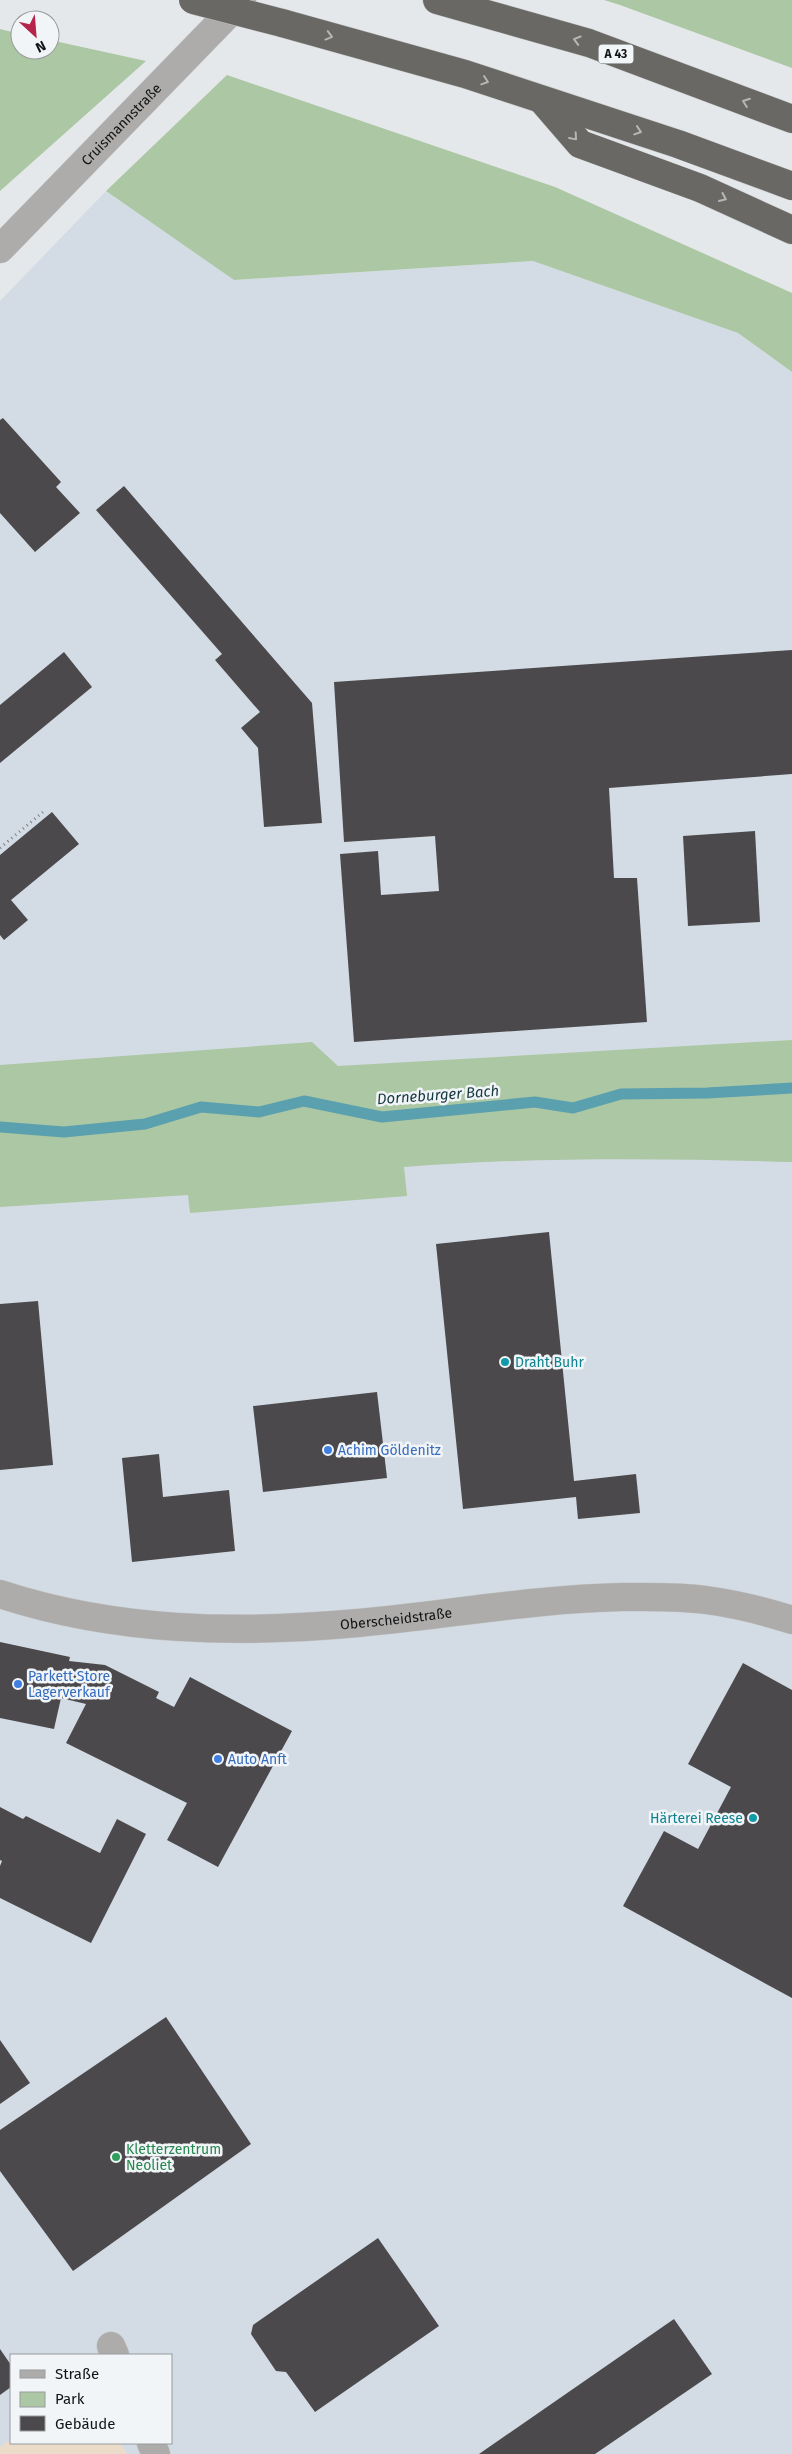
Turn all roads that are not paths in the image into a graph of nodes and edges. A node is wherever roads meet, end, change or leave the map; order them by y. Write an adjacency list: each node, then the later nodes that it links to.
1 (192, 0): 4 (highway, one-way to 4, bridge)
2 (242, 0): 8 (street, Cruismannstraße)
3 (437, 0): 5 (highway, A 43, one-way to 3)
4 (542, 100): 6 (highway, one-way to 6); 7 (highway, one-way to 7)
5 (792, 119)
6 (792, 186)
7 (792, 230)
8 (0, 249)
9 (0, 1594): 10 (street, Oberscheidstraße)
10 (792, 1620)

